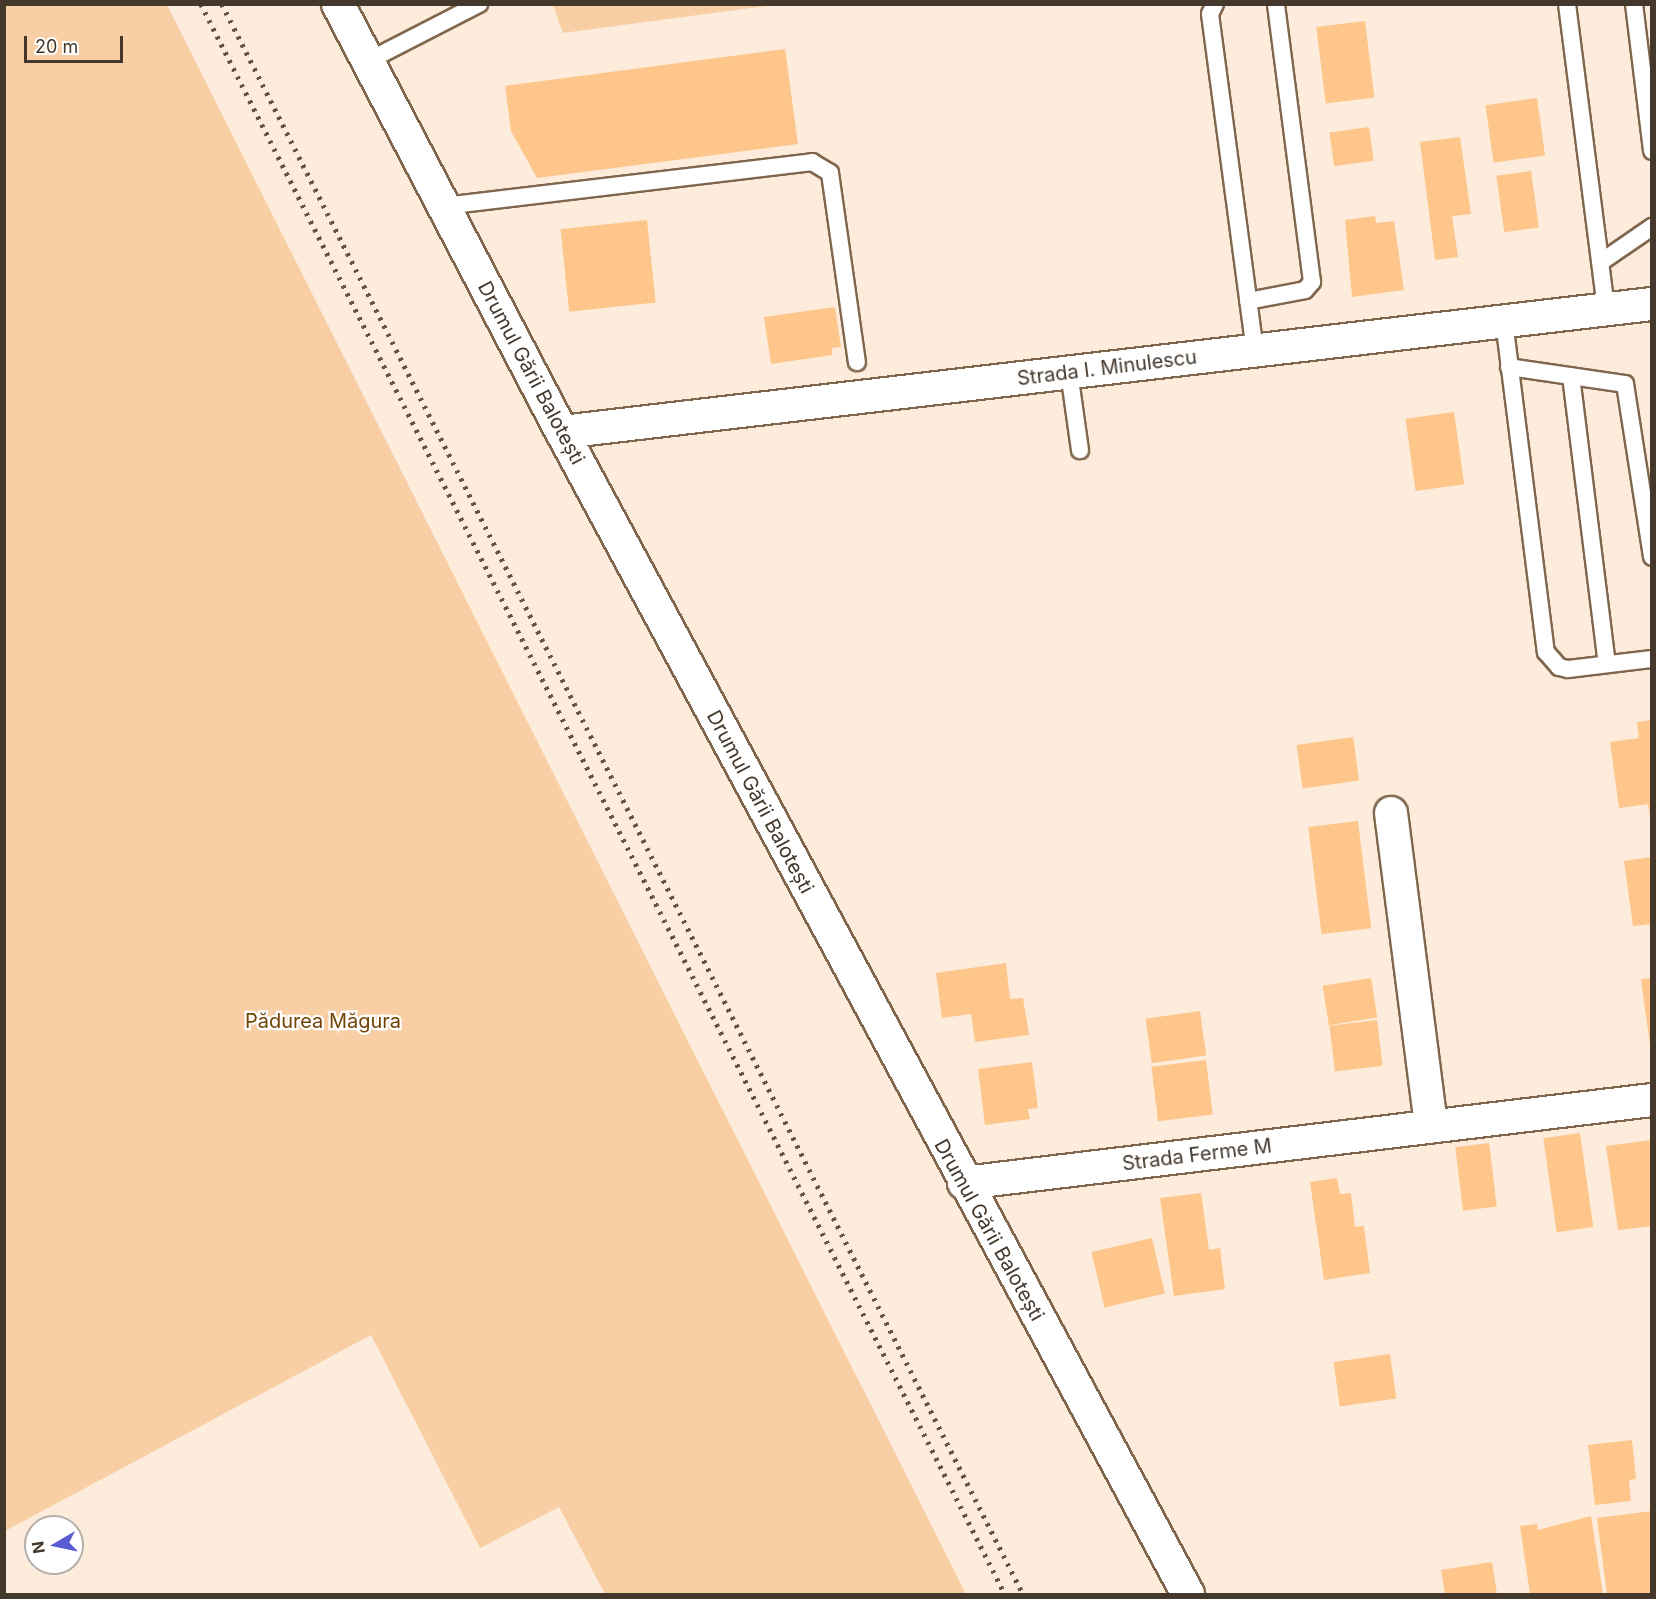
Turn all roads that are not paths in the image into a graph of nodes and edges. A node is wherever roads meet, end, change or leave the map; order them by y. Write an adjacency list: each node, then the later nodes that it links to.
1 (339, 4): 7 (street, Drumul Gării Balotești)
2 (479, 4): 7 (lane)
3 (1215, 4): 12 (lane)
4 (1276, 4): 12 (lane)
5 (1567, 4): 11 (lane)
6 (1634, 4): 8 (lane)
7 (368, 61): 9 (street, Drumul Gării Balotești)
8 (1652, 151)
9 (444, 206): 17 (lane); 21 (street, Drumul Gării Balotești)
10 (1652, 227): 11 (lane)
11 (1601, 262): 14 (lane)
12 (1248, 301): 16 (lane)
13 (1652, 304): 14 (street, Strada I. Minulescu)
14 (1606, 309): 15 (street, Strada I. Minulescu)
15 (1504, 321): 16 (street, Strada I. Minulescu); 18 (lane)
16 (1255, 350): 19 (street, Strada I. Minulescu)
17 (857, 362)
18 (1509, 368): 20 (lane); 25 (lane)
19 (1069, 372): 21 (street, Strada I. Minulescu); 22 (lane)
20 (1571, 376): 23 (lane); 25 (lane)
21 (562, 432): 29 (street, Drumul Gării Balotești)
22 (1080, 450)
23 (1652, 556)
24 (1652, 658): 25 (lane)
25 (1607, 664)
26 (1390, 813): 28 (street)
27 (1652, 1100): 28 (street, Strada Ferme M)
28 (1431, 1126): 29 (street, Strada Ferme M)
29 (964, 1183): 30 (street, Drumul Gării Balotești)
30 (1188, 1594)

